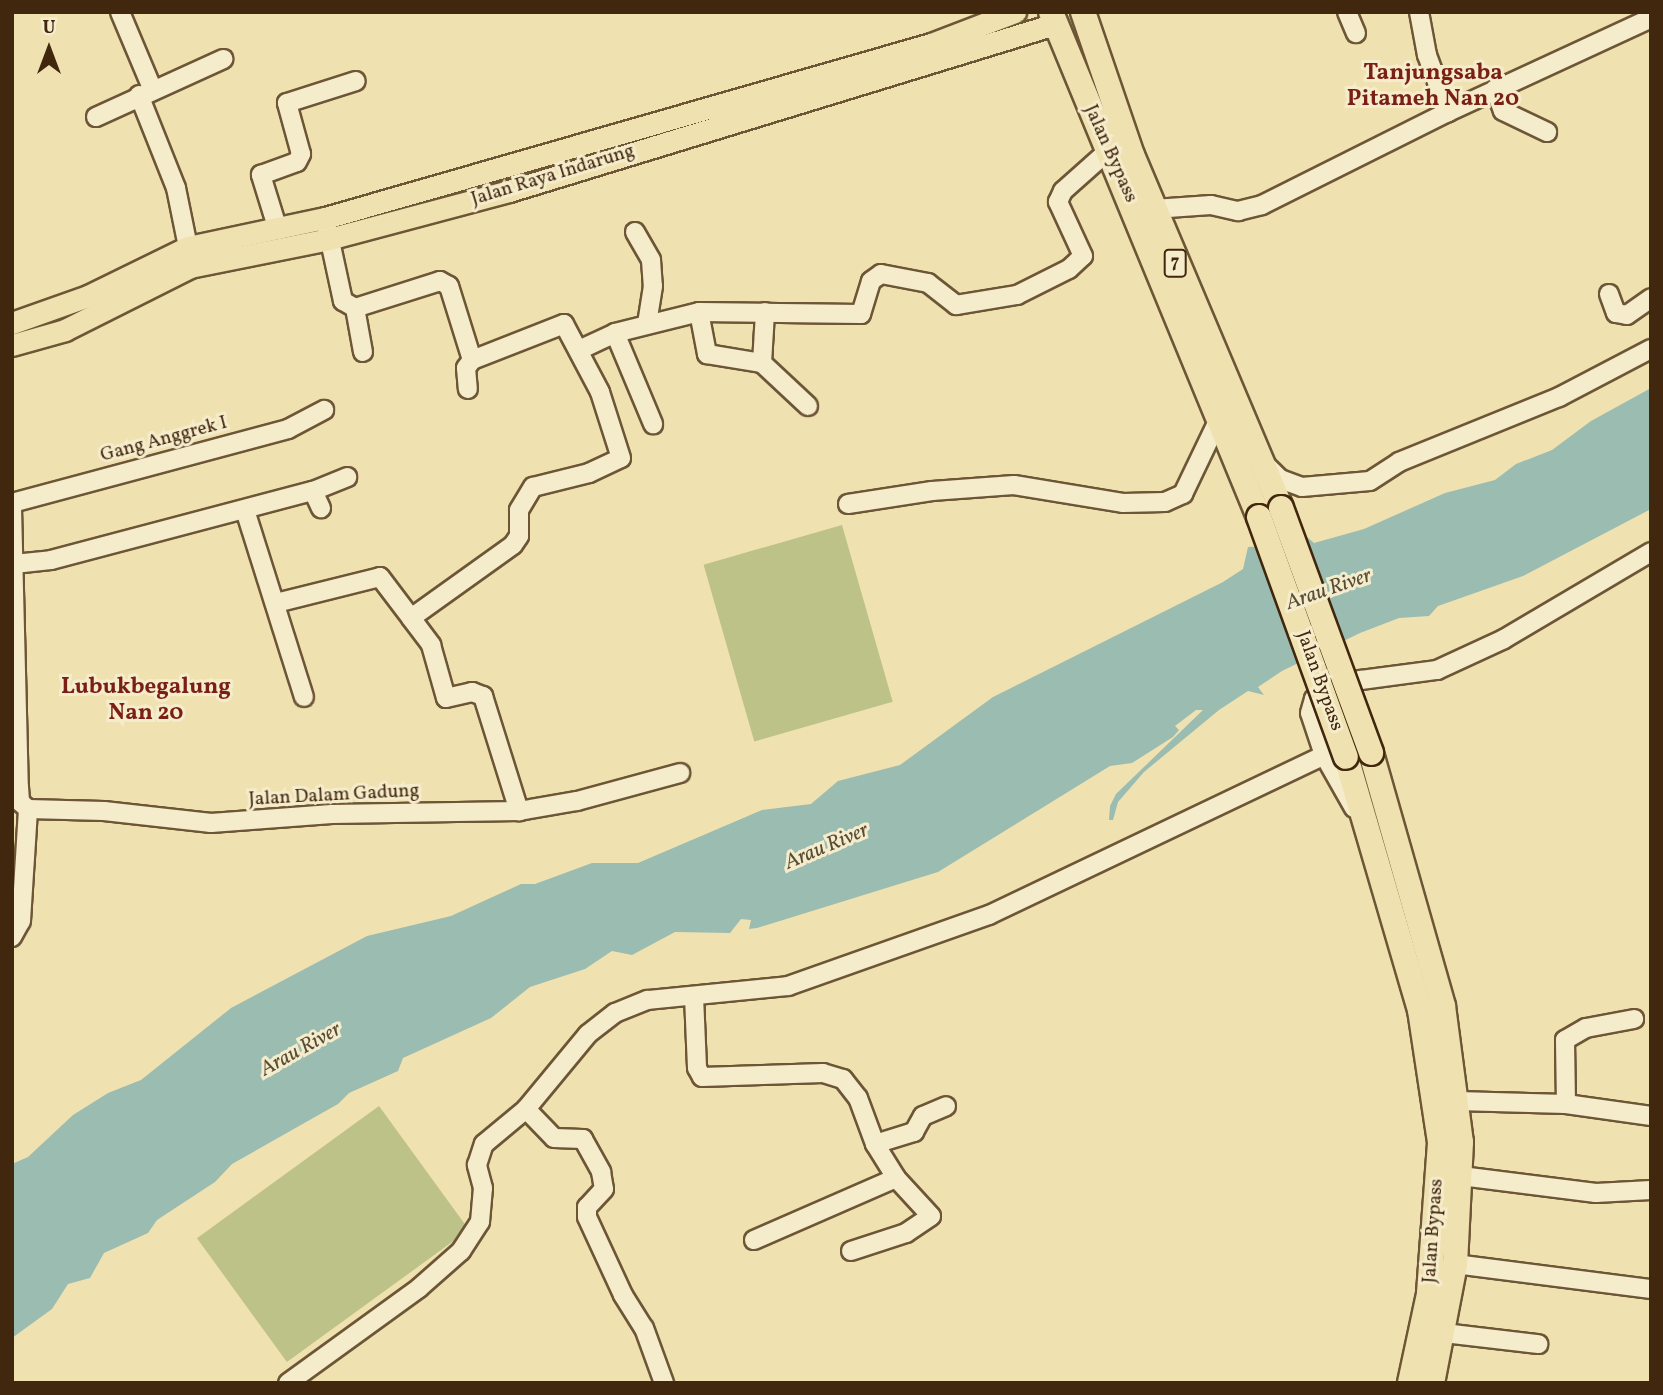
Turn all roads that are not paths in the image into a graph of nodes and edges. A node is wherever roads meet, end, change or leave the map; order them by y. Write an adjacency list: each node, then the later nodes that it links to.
1 (120, 12): 12 (street)
2 (1015, 12): 17 (main road, Jalan Raya Indarung)
3 (1347, 12): 8 (street)
4 (1419, 12): 13 (street)
5 (1088, 14): 6 (highway, Jalan Raya Indarung); 19 (highway, Jalan Bypass / 7)
6 (1053, 18): 16 (highway, Jalan Bypass); 18 (main road, Jalan Raya Indarung)
7 (1651, 18): 11 (street)
8 (1356, 33)
9 (223, 59): 12 (street)
10 (356, 81): 21 (street)
11 (1495, 89): 13 (street); 15 (street)
12 (145, 91): 14 (street); 23 (street)
13 (1448, 111): 19 (street)
14 (96, 117)
15 (1547, 132)
16 (1106, 148): 28 (street); 41 (highway, Jalan Bypass)
17 (491, 171): 18 (main road); 20 (main road, Jalan Raya Indarung)
18 (499, 194): 20 (main road, Jalan Raya Indarung)
19 (1154, 209): 43 (highway, Jalan Bypass / 7)
20 (327, 229): 21 (main road, Jalan Raya Indarung); 26 (street); 32 (main road, Jalan Raya Indarung)
21 (278, 230): 23 (main road, Jalan Raya Indarung)
22 (635, 232): 30 (street)
23 (188, 247): 29 (main road, Jalan Raya Indarung)
24 (1609, 294): 25 (street)
25 (1651, 298)
26 (355, 308): 35 (street); 36 (street)
27 (699, 312): 28 (street); 30 (street); 37 (street)
28 (765, 312): 37 (street)
29 (12, 323)
30 (647, 323): 31 (street)
31 (615, 333): 34 (street); 42 (street)
32 (12, 345)
33 (1651, 349): 43 (street)
34 (579, 351): 36 (street); 54 (street)
35 (363, 352)
36 (472, 360): 38 (street)
37 (762, 363): 39 (street)
38 (468, 389)
39 (808, 406)
40 (324, 410): 47 (street, Gang Anggrek I)
41 (1218, 421): 46 (street); 50 (highway, Jalan Bypass)
42 (653, 424)
43 (1263, 461): 50 (highway, Jalan Bypass / 7)
44 (347, 477): 45 (street)
45 (313, 491): 48 (street); 49 (street)
46 (848, 504)
47 (12, 505): 52 (street)
48 (321, 508)
49 (245, 510): 52 (street); 53 (street)
50 (1270, 513): 57 (highway, Jalan Bypass, bridge); 65 (highway, Jalan Bypass, bridge)
51 (1651, 552): 57 (street)
52 (14, 564): 56 (street)
53 (276, 603): 54 (street); 55 (street)
54 (411, 618): 60 (street)
55 (303, 696)
56 (15, 725): 59 (street)
57 (1335, 756): 63 (street); 70 (highway, Jalan Bypass)
58 (680, 773): 60 (street, Jalan Dalam Gadung)
59 (28, 808): 60 (street, Jalan Dalam Gadung); 61 (street)
60 (519, 811)
61 (18, 892): 62 (street)
62 (12, 937)
63 (694, 996): 68 (street); 71 (street)
64 (1634, 1019): 66 (street)
65 (1457, 1101): 66 (street); 70 (highway, Jalan Bypass)
66 (1566, 1104): 69 (street)
67 (946, 1106): 71 (street)
68 (526, 1110): 81 (street); 82 (street)
69 (1651, 1116)
70 (1450, 1143): 72 (highway, Jalan Bypass); 83 (highway, Jalan Bypass)
71 (875, 1144): 73 (street)
72 (1461, 1176): 74 (street); 77 (highway, Jalan Bypass)
73 (896, 1178): 75 (street); 76 (street)
74 (1651, 1190)
75 (754, 1240)
76 (851, 1251)
77 (1455, 1264): 78 (street); 79 (highway, Jalan Bypass)
78 (1651, 1289)
79 (1444, 1334): 80 (street); 84 (highway, Jalan Bypass)
80 (1538, 1344)
81 (288, 1383)
82 (664, 1383)
83 (1410, 1383)
84 (1432, 1383)

